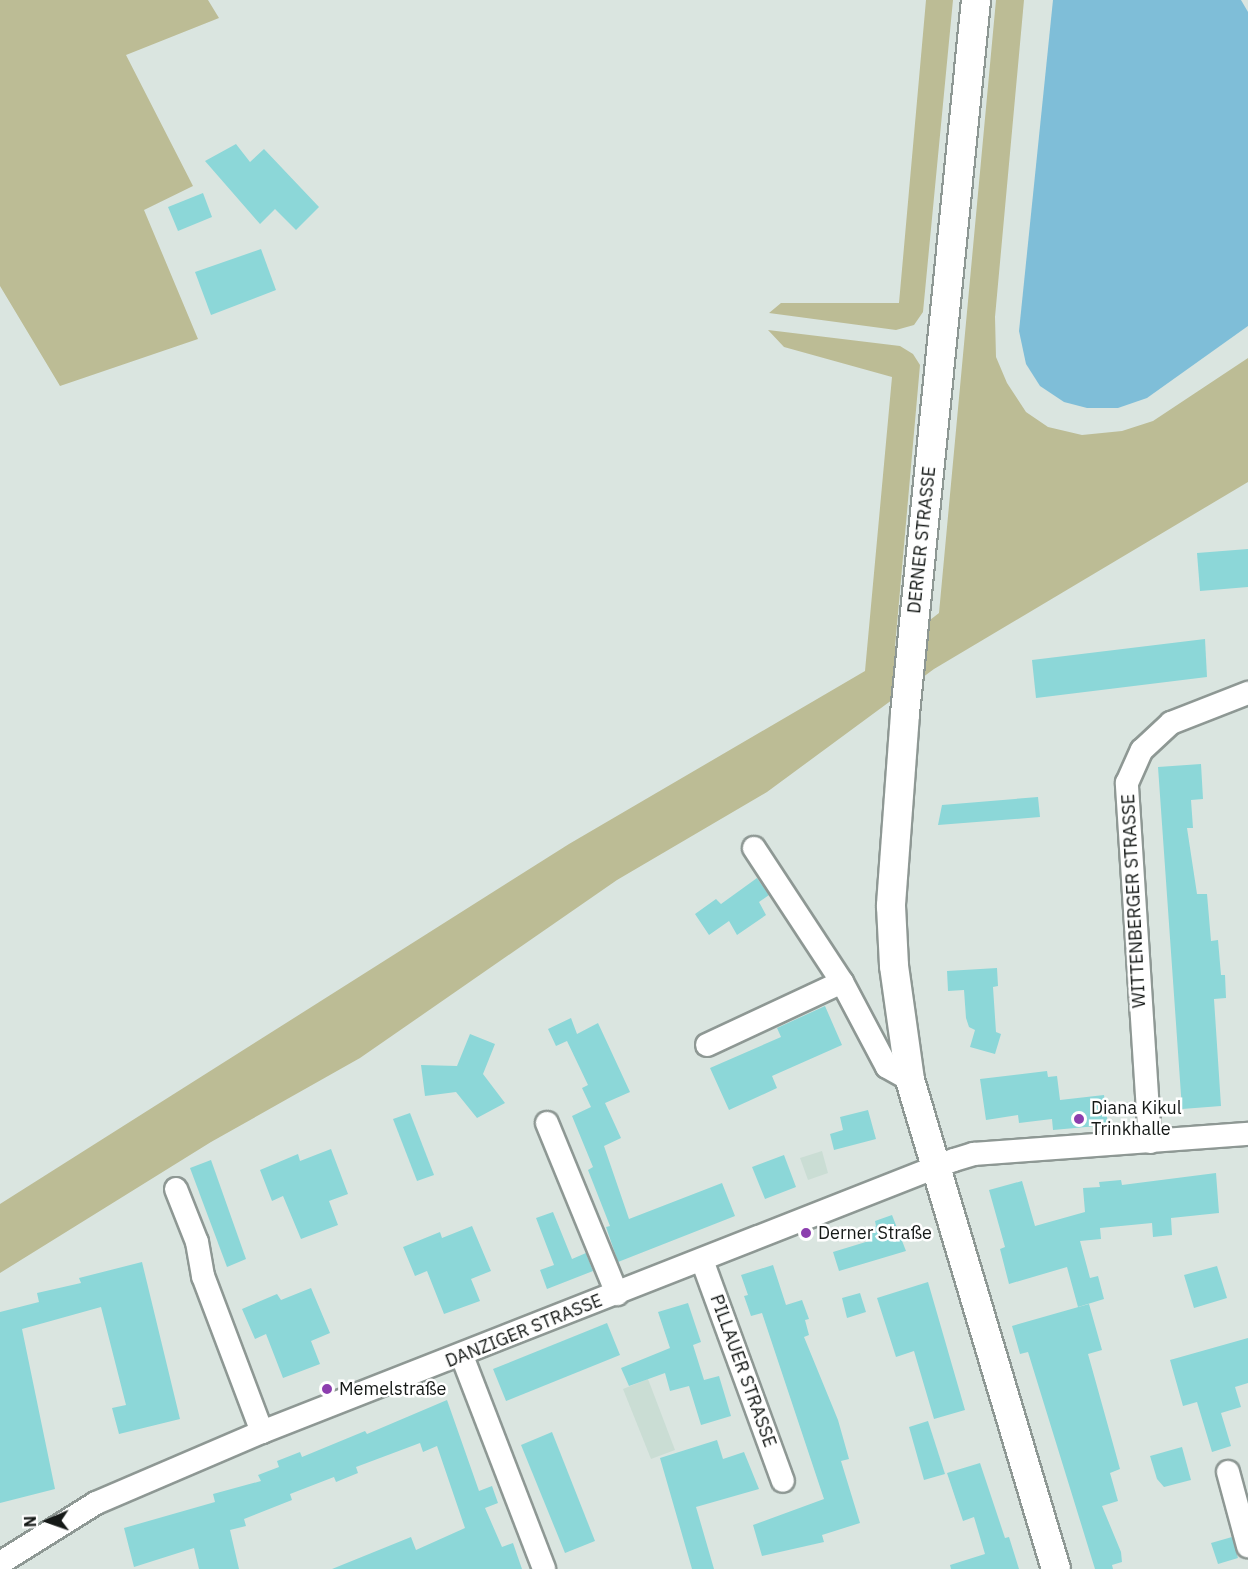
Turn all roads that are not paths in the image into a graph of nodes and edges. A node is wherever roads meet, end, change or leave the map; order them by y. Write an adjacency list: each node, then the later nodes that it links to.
1 (975, 0): 6 (street, DERNER STRASSE)
2 (1248, 693): 9 (street, WITTENBERGER STRASSE)
3 (754, 848): 4 (street)
4 (842, 982): 5 (street); 6 (street)
5 (707, 1045)
6 (910, 1080): 10 (street, DERNER STRASSE)
7 (547, 1123): 13 (street, DANZIGER STRASSE)
8 (1248, 1134): 9 (street, DANZIGER STRASSE)
9 (1150, 1142): 10 (street, DANZIGER STRASSE)
10 (933, 1167): 12 (street, DANZIGER STRASSE); 21 (street, DERNER STRASSE)
11 (176, 1189): 15 (street)
12 (702, 1260): 13 (street, DANZIGER STRASSE); 17 (street, PILLAUER STRASSE)
13 (617, 1294): 14 (street, DANZIGER STRASSE)
14 (462, 1356): 15 (street, DANZIGER STRASSE); 20 (street)
15 (262, 1432): 19 (street, DANZIGER STRASSE)
16 (1228, 1472): 18 (street)
17 (783, 1481)
18 (1248, 1546)
19 (0, 1563)
20 (544, 1569)
21 (1056, 1569)

